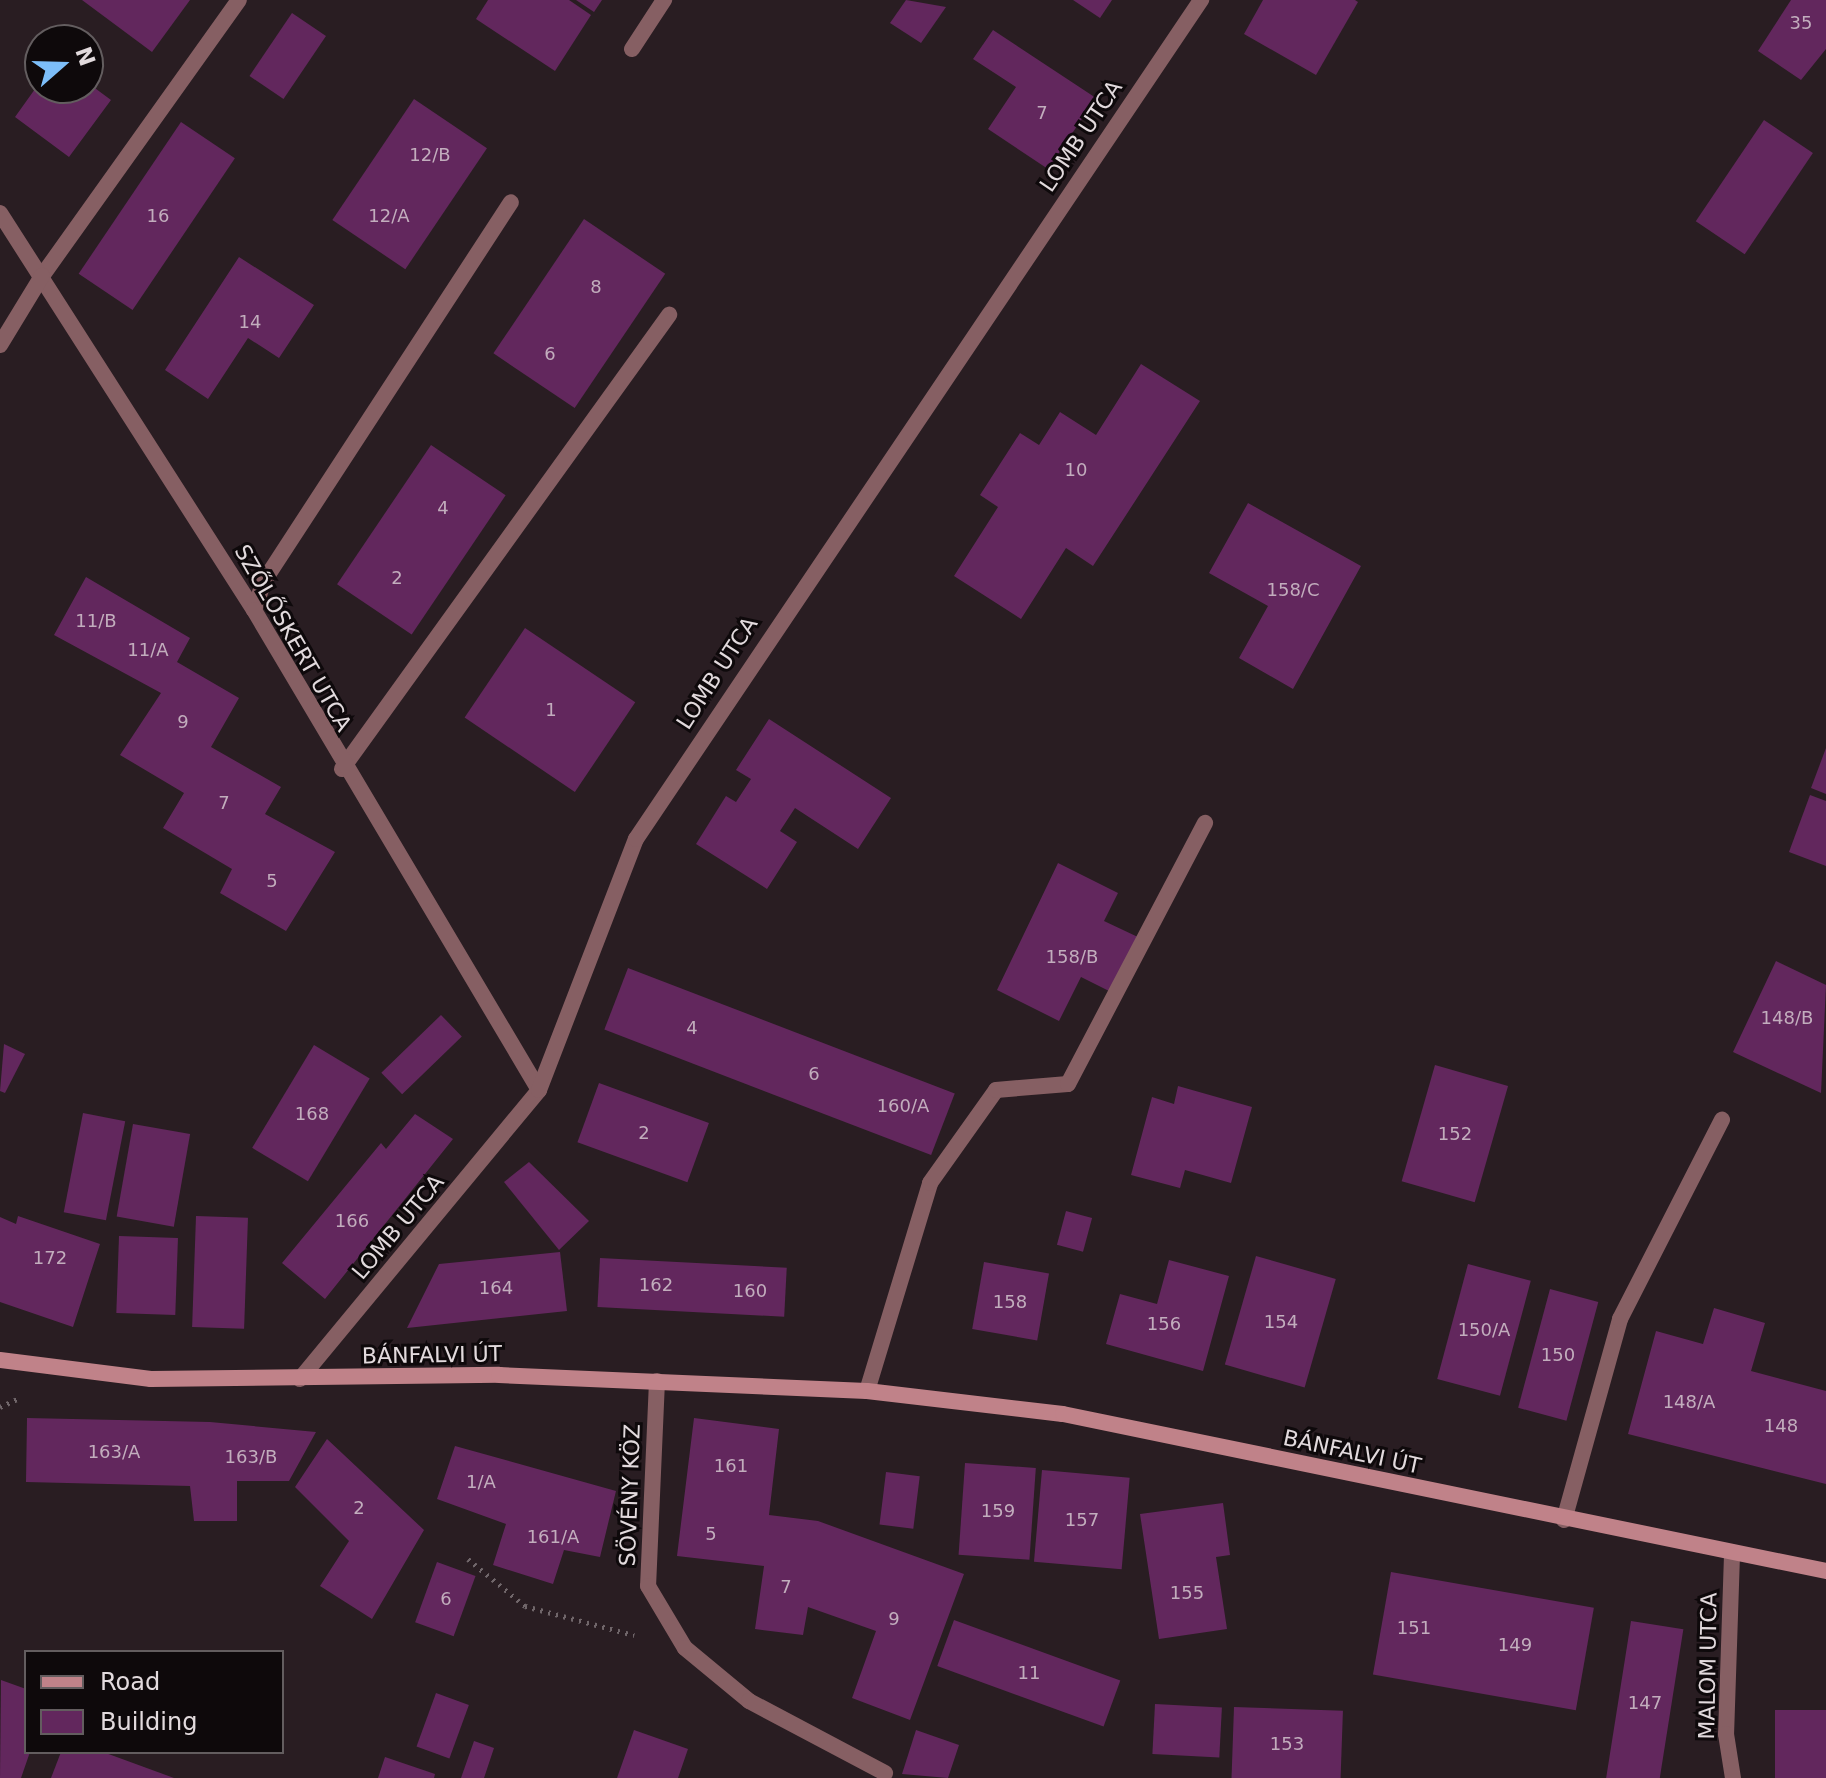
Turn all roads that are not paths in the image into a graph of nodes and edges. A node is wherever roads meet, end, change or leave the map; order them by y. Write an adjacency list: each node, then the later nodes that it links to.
1 (239, 0): 7 (street)
2 (664, 0): 4 (street)
3 (1201, 0): 13 (street, LOMB UTCA)
4 (632, 49)
5 (511, 202): 10 (street)
6 (0, 213): 7 (street, SZŐLŐSKERT UTCA)
7 (42, 276): 9 (street); 10 (street, SZŐLŐSKERT UTCA)
8 (669, 315): 11 (street)
9 (0, 345)
10 (254, 610): 11 (street, SZŐLŐSKERT UTCA)
11 (342, 769): 13 (street, SZŐLŐSKERT UTCA)
12 (1205, 823): 18 (street)
13 (539, 1090): 16 (street, LOMB UTCA)
14 (1722, 1120): 19 (street)
15 (0, 1360): 16 (street, BÁNFALVI ÚT)
16 (300, 1379): 17 (street, BÁNFALVI ÚT)
17 (657, 1381): 18 (street, BÁNFALVI ÚT); 22 (street, SÖVÉNY KÖZ)
18 (867, 1391): 19 (street, BÁNFALVI ÚT)
19 (1564, 1520): 20 (street, BÁNFALVI ÚT)
20 (1732, 1555): 21 (street, BÁNFALVI ÚT); 23 (street, MALOM UTCA)
21 (1826, 1571)
22 (885, 1773)
23 (1733, 1778)

